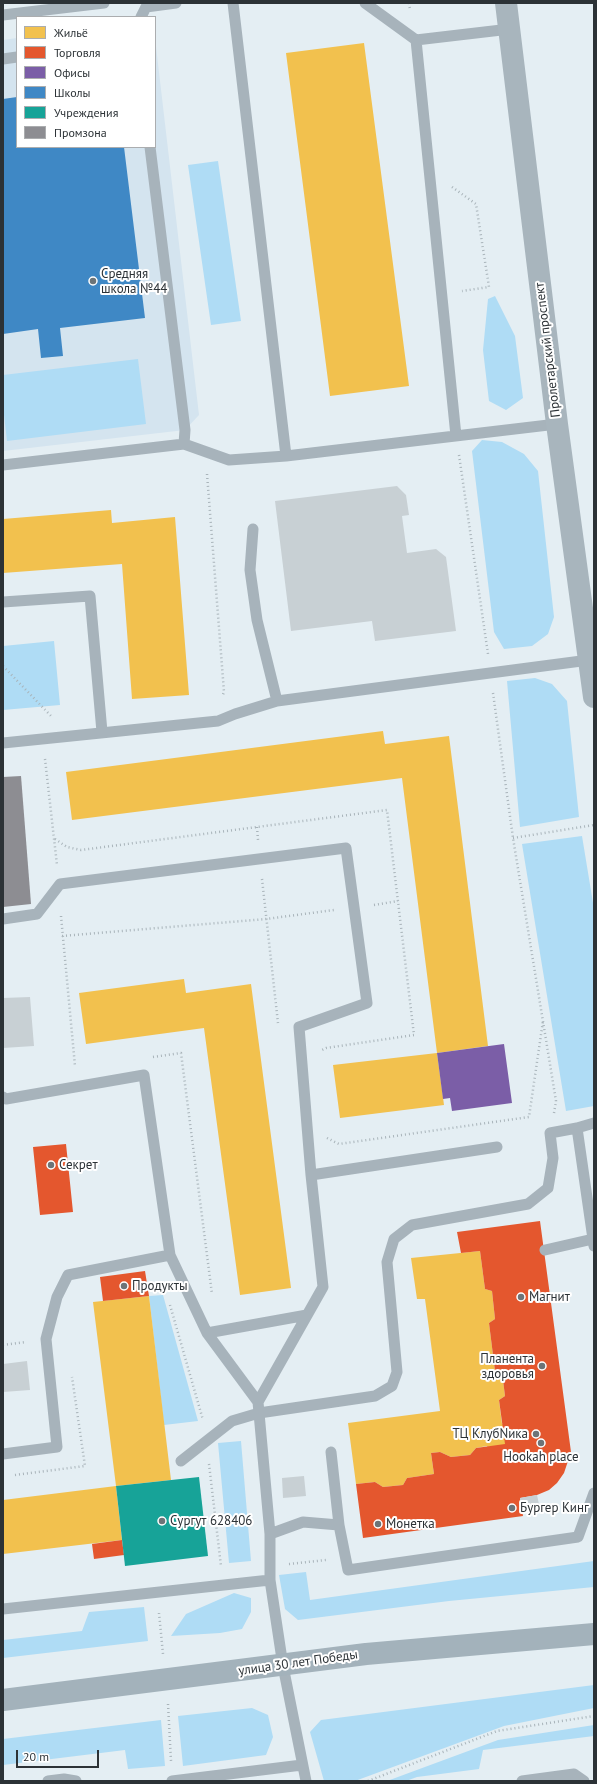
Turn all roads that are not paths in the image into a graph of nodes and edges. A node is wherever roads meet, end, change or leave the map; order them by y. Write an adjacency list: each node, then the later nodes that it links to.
1 (104, 3): 6 (lane)
2 (176, 3): 8 (lane)
3 (233, 3): 17 (lane)
4 (365, 3): 10 (lane)
5 (506, 3): 9 (main road, Пролетарский проспект)
6 (47, 7): 7 (lane)
7 (3, 15)
8 (142, 16)
9 (510, 29): 10 (lane); 14 (main road, Пролетарский проспект)
10 (416, 40): 15 (lane)
11 (16, 57): 12 (lane)
12 (3, 59)
13 (150, 148): 16 (lane)
14 (557, 424): 15 (lane); 21 (main road, Пролетарский проспект)
15 (456, 436): 17 (lane)
16 (184, 444): 17 (lane); 18 (lane)
17 (286, 456)
18 (3, 466)
19 (253, 529): 23 (lane)
20 (3, 602): 24 (lane)
21 (589, 660): 22 (main road, Пролетарский проспект); 23 (lane)
22 (594, 697)
23 (277, 701): 24 (lane)
24 (102, 732): 25 (lane)
25 (3, 743)
26 (3, 919): 31 (lane)
27 (3, 1097): 34 (lane)
28 (594, 1123): 29 (lane)
29 (577, 1128): 32 (lane); 37 (lane)
30 (497, 1147): 31 (lane)
31 (311, 1175): 35 (lane)
32 (593, 1242): 33 (lane)
33 (545, 1250)
34 (170, 1255): 36 (lane); 39 (lane)
35 (307, 1315): 36 (lane); 37 (lane)
36 (207, 1333): 37 (lane)
37 (259, 1407): 40 (lane); 43 (lane)
38 (331, 1452): 42 (lane)
39 (3, 1454)
40 (181, 1461)
41 (594, 1493): 42 (lane)
42 (339, 1525): 43 (lane)
43 (270, 1534): 44 (lane)
44 (270, 1580): 45 (lane); 47 (lane)
45 (3, 1609)
46 (594, 1634): 47 (main road, улица 30 лет Победы)
47 (283, 1666): 48 (main road, улица 30 лет Победы); 49 (lane)
48 (3, 1700)
49 (302, 1765): 50 (lane); 54 (lane)
50 (203, 1779): 53 (lane)
51 (48, 1781): 52 (lane)
52 (76, 1781)
53 (172, 1781)
54 (306, 1781)
55 (522, 1781): 56 (lane)
56 (584, 1781)

